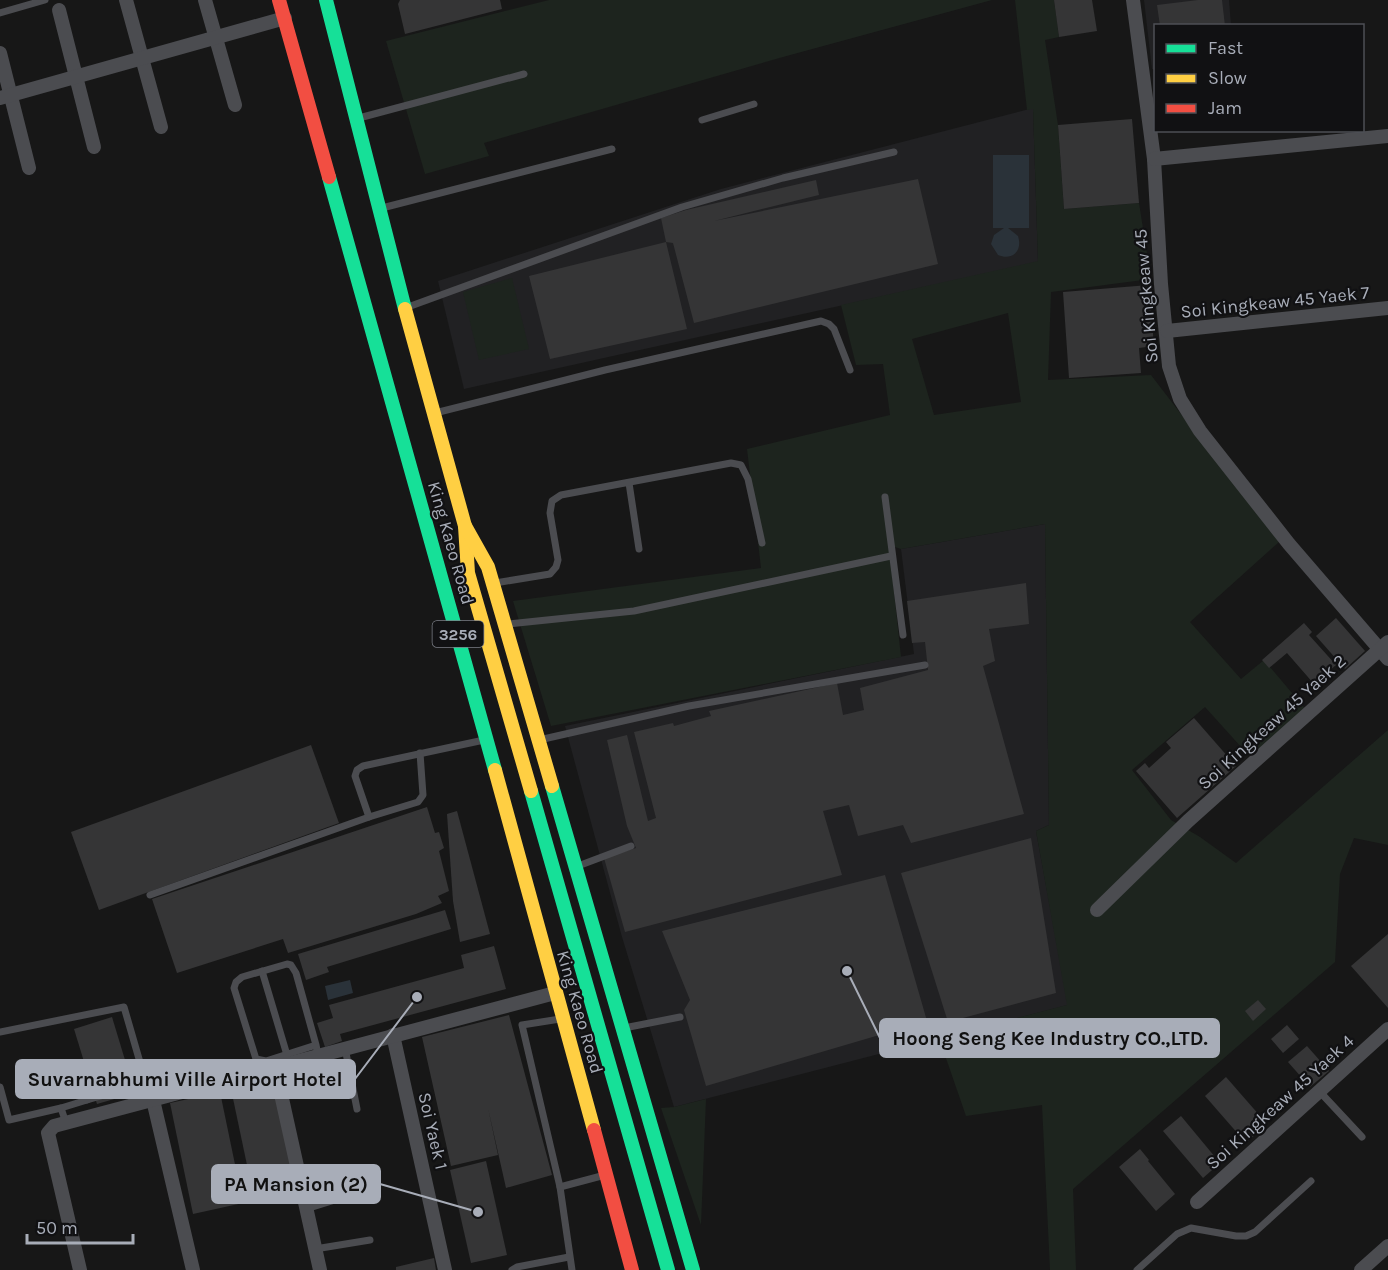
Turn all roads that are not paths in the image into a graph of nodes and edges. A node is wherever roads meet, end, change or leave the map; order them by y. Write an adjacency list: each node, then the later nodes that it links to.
1 (45, 0): 8 (lane)
2 (126, 0): 12 (street)
3 (205, 0): 10 (street)
4 (279, 0): 9 (main road, King Kaeo Road / 3256)
5 (326, 0): 18 (main road, King Kaeo Road / 3256)
6 (1133, 0): 25 (street, Soi Kingkeaw 45)
7 (59, 10): 14 (street)
8 (0, 12)
9 (285, 18): 10 (street); 44 (main road, King Kaeo Road / 3256)
10 (216, 38): 12 (street); 17 (street)
11 (0, 53): 15 (street)
12 (141, 58): 14 (street); 20 (street)
13 (524, 74): 18 (lane)
14 (76, 77): 15 (street); 22 (street)
15 (5, 97): 26 (street)
16 (754, 104): 19 (lane)
17 (235, 105)
18 (356, 119): 27 (main road, King Kaeo Road / 3256)
19 (702, 120)
20 (161, 127)
21 (1388, 136): 25 (street)
22 (94, 147)
23 (612, 149): 27 (lane)
24 (894, 152): 28 (lane)
25 (1154, 159): 30 (street, Soi Kingkeaw 45)
26 (29, 168)
27 (380, 209): 28 (main road, King Kaeo Road / 3256)
28 (405, 308): 32 (main road, King Kaeo Road / 3256)
29 (1388, 308): 30 (street, Soi Kingkeaw 45 Yaek 7)
30 (1167, 331): 42 (street, Soi Kingkeaw 45)
31 (850, 370): 32 (lane)
32 (434, 413): 35 (main road, King Kaeo Road / 3256)
33 (629, 483): 36 (lane); 37 (lane); 39 (lane)
34 (885, 497): 38 (lane)
35 (465, 526): 39 (main road, King Kaeo Road / 3256); 90 (main road, King Kaeo Road / 3256)
36 (762, 543)
37 (639, 549)
38 (891, 556): 40 (lane); 41 (lane)
39 (493, 584): 40 (main road, King Kaeo Road / 3256)
40 (505, 624): 45 (main road, King Kaeo Road / 3256)
41 (903, 635)
42 (1385, 650): 51 (street, Soi Kingkeaw 45 Yaek 2)
43 (925, 665): 45 (lane)
44 (488, 740): 46 (lane); 53 (main road, King Kaeo Road / 3256)
45 (539, 740): 49 (main road, King Kaeo Road / 3256)
46 (420, 753): 47 (lane); 47 (lane)
47 (369, 817): 50 (lane)
48 (631, 846): 49 (lane)
49 (575, 867): 56 (main road, King Kaeo Road / 3256)
50 (150, 895)
51 (1097, 910)
52 (262, 971): 61 (lane); 62 (lane); 62 (lane)
53 (555, 993): 55 (main road, King Kaeo Road / 3256); 59 (street)
54 (680, 1017): 56 (lane)
55 (562, 1019): 73 (main road, King Kaeo Road / 3256); 75 (lane)
56 (624, 1028): 91 (main road, King Kaeo Road / 3256)
57 (1388, 1029): 66 (street, Soi Kingkeaw 45 Yaek 4)
58 (0, 1032): 67 (lane)
59 (393, 1035): 60 (street); 86 (street, Soi Yaek 1)
60 (345, 1048): 61 (street); 70 (lane)
61 (317, 1050): 62 (lane); 64 (street)
62 (287, 1055)
63 (76, 1065): 67 (lane)
64 (275, 1067): 68 (street); 78 (street)
65 (0, 1087): 69 (lane)
66 (1320, 1092): 72 (lane); 77 (street, Soi Kingkeaw 45 Yaek 4)
67 (87, 1100): 69 (lane)
68 (153, 1100): 71 (street); 84 (street)
69 (61, 1107): 71 (lane)
70 (357, 1109)
71 (66, 1123): 83 (street)
72 (1362, 1137)
73 (607, 1174): 75 (lane); 89 (main road, King Kaeo Road / 3256)
74 (1311, 1181): 92 (lane)
75 (560, 1187): 82 (lane)
76 (335, 1200): 78 (lane)
77 (1197, 1202)
78 (306, 1209): 81 (street)
79 (370, 1240): 81 (lane)
80 (1388, 1246): 93 (street)
81 (315, 1250): 85 (street)
82 (569, 1257): 87 (lane); 88 (lane)
83 (80, 1270)
84 (193, 1270)
85 (320, 1270)
86 (445, 1270)
87 (512, 1270)
88 (572, 1270)
89 (632, 1270)
90 (668, 1270)
91 (693, 1270)
92 (1137, 1270)
93 (1360, 1270)

